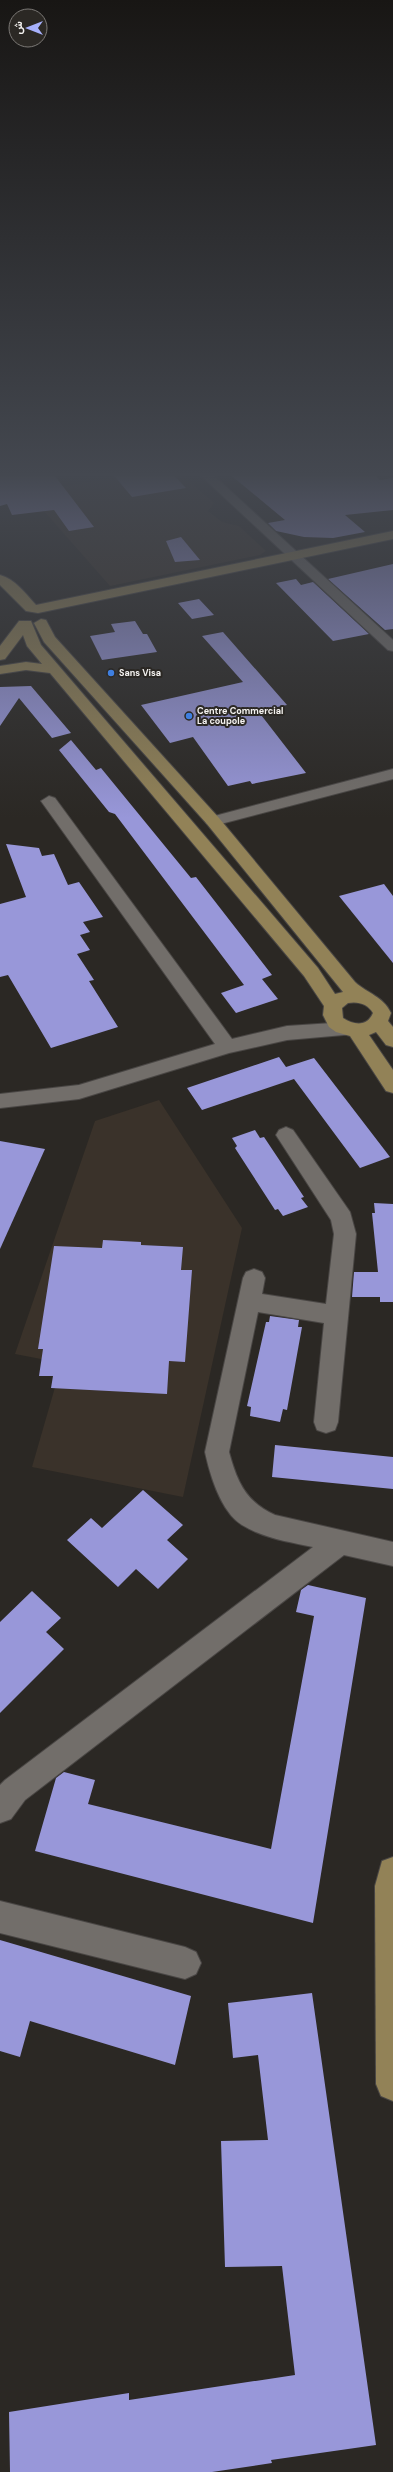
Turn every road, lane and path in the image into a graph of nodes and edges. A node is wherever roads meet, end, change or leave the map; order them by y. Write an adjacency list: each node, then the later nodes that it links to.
1 (12, 587): 7 (main road)
2 (160, 587): 7 (main road)
3 (203, 587): 7 (main road)
4 (327, 587): 8 (street)
5 (0, 592): 6 (main road)
6 (8, 603)
7 (35, 617): 9 (main road); 11 (main road); 14 (main road)
8 (393, 647)
9 (0, 656)
10 (0, 670): 11 (main road)
11 (56, 670): 17 (main road)
12 (393, 774): 14 (street)
13 (49, 801): 22 (street)
14 (213, 821): 15 (main road)
15 (367, 999): 16 (main road); 17 (main road); 18 (main road)
16 (393, 1005)
17 (332, 1007): 19 (main road); 20 (street)
18 (384, 1021): 19 (main road); 21 (main road)
19 (352, 1030): 20 (street); 23 (main road)
20 (287, 1033): 22 (street)
21 (393, 1040)
22 (227, 1047): 24 (street)
23 (393, 1086)
24 (0, 1101)
25 (286, 1135): 28 (street)
26 (254, 1278): 27 (street)
27 (250, 1302): 28 (street); 30 (street)
28 (337, 1315): 29 (street)
29 (326, 1422)
30 (340, 1542): 31 (street); 32 (street)
31 (393, 1554)
32 (0, 1808)
33 (393, 1872): 36 (main road)
34 (0, 1917): 35 (street)
35 (185, 1963)
36 (393, 2084)

